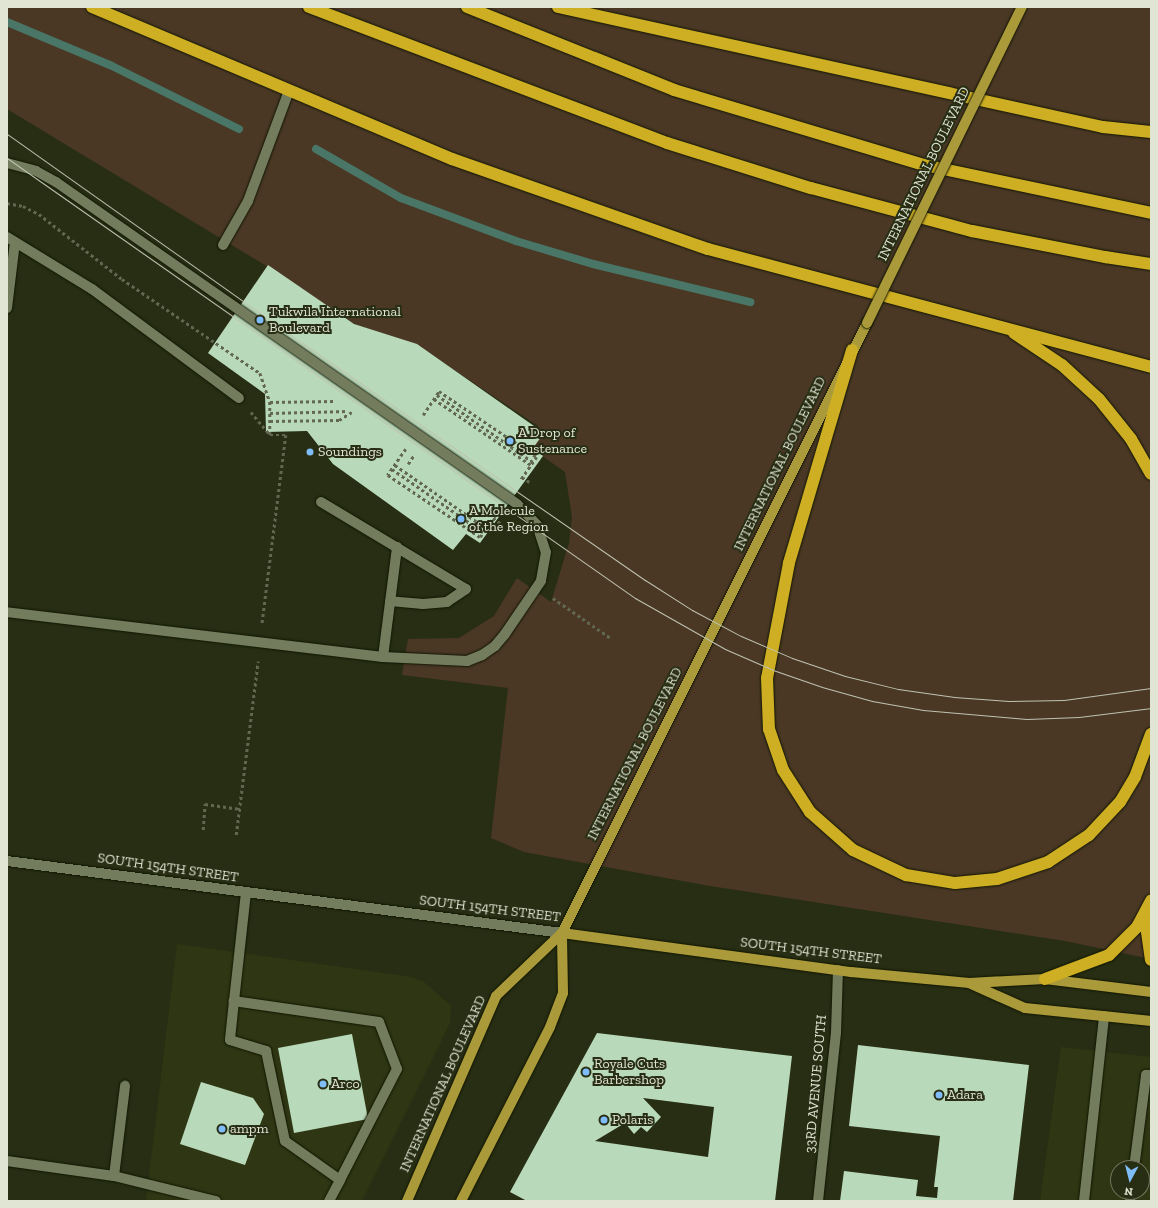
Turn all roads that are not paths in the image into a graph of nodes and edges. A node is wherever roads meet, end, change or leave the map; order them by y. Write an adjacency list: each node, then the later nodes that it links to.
1 (92, 7): 6 (highway)
2 (308, 7): 12 (highway)
3 (466, 7): 9 (highway)
4 (558, 7): 7 (highway)
5 (1022, 7): 15 (main road, INTERNATIONAL BOULEVARD, bridge)
6 (289, 91): 11 (street); 14 (highway)
7 (1151, 132)
8 (7, 163): 23 (street)
9 (1151, 214)
10 (11, 239): 13 (street); 17 (street)
11 (223, 245)
12 (1151, 264)
13 (7, 308)
14 (1004, 327): 16 (highway); 18 (highway)
15 (852, 350): 24 (highway); 28 (main road, INTERNATIONAL BOULEVARD)
16 (1151, 367)
17 (240, 398)
18 (1151, 474)
19 (321, 502): 20 (street)
20 (397, 547): 21 (street); 21 (street)
21 (390, 601): 23 (street)
22 (7, 612): 23 (street)
23 (383, 657)
24 (1151, 734)
25 (7, 861): 26 (street, SOUTH 154TH STREET)
26 (246, 893): 28 (street, SOUTH 154TH STREET); 34 (street)
27 (1151, 900): 29 (highway); 31 (highway)
28 (562, 933): 30 (main road, SOUTH 154TH STREET); 45 (main road, INTERNATIONAL BOULEVARD); 46 (main road, INTERNATIONAL BOULEVARD)
29 (1151, 960)
30 (838, 970): 32 (main road, SOUTH 154TH STREET); 47 (street, 33RD AVENUE SOUTH)
31 (1045, 979): 32 (main road, SOUTH 154TH STREET); 33 (main road, SOUTH 154TH STREET)
32 (969, 984): 35 (main road, SOUTH 154TH STREET)
33 (1151, 992)
34 (234, 1001): 42 (street); 42 (street)
35 (1104, 1016): 36 (main road, SOUTH 154TH STREET); 48 (street)
36 (1151, 1021)
37 (1151, 1075): 39 (street)
38 (125, 1086): 41 (street)
39 (1135, 1160)
40 (7, 1161): 41 (street)
41 (114, 1176): 43 (street)
42 (340, 1180): 44 (street)
43 (216, 1201)
44 (329, 1201)
45 (407, 1201)
46 (461, 1201)
47 (818, 1201)
48 (1084, 1201)

